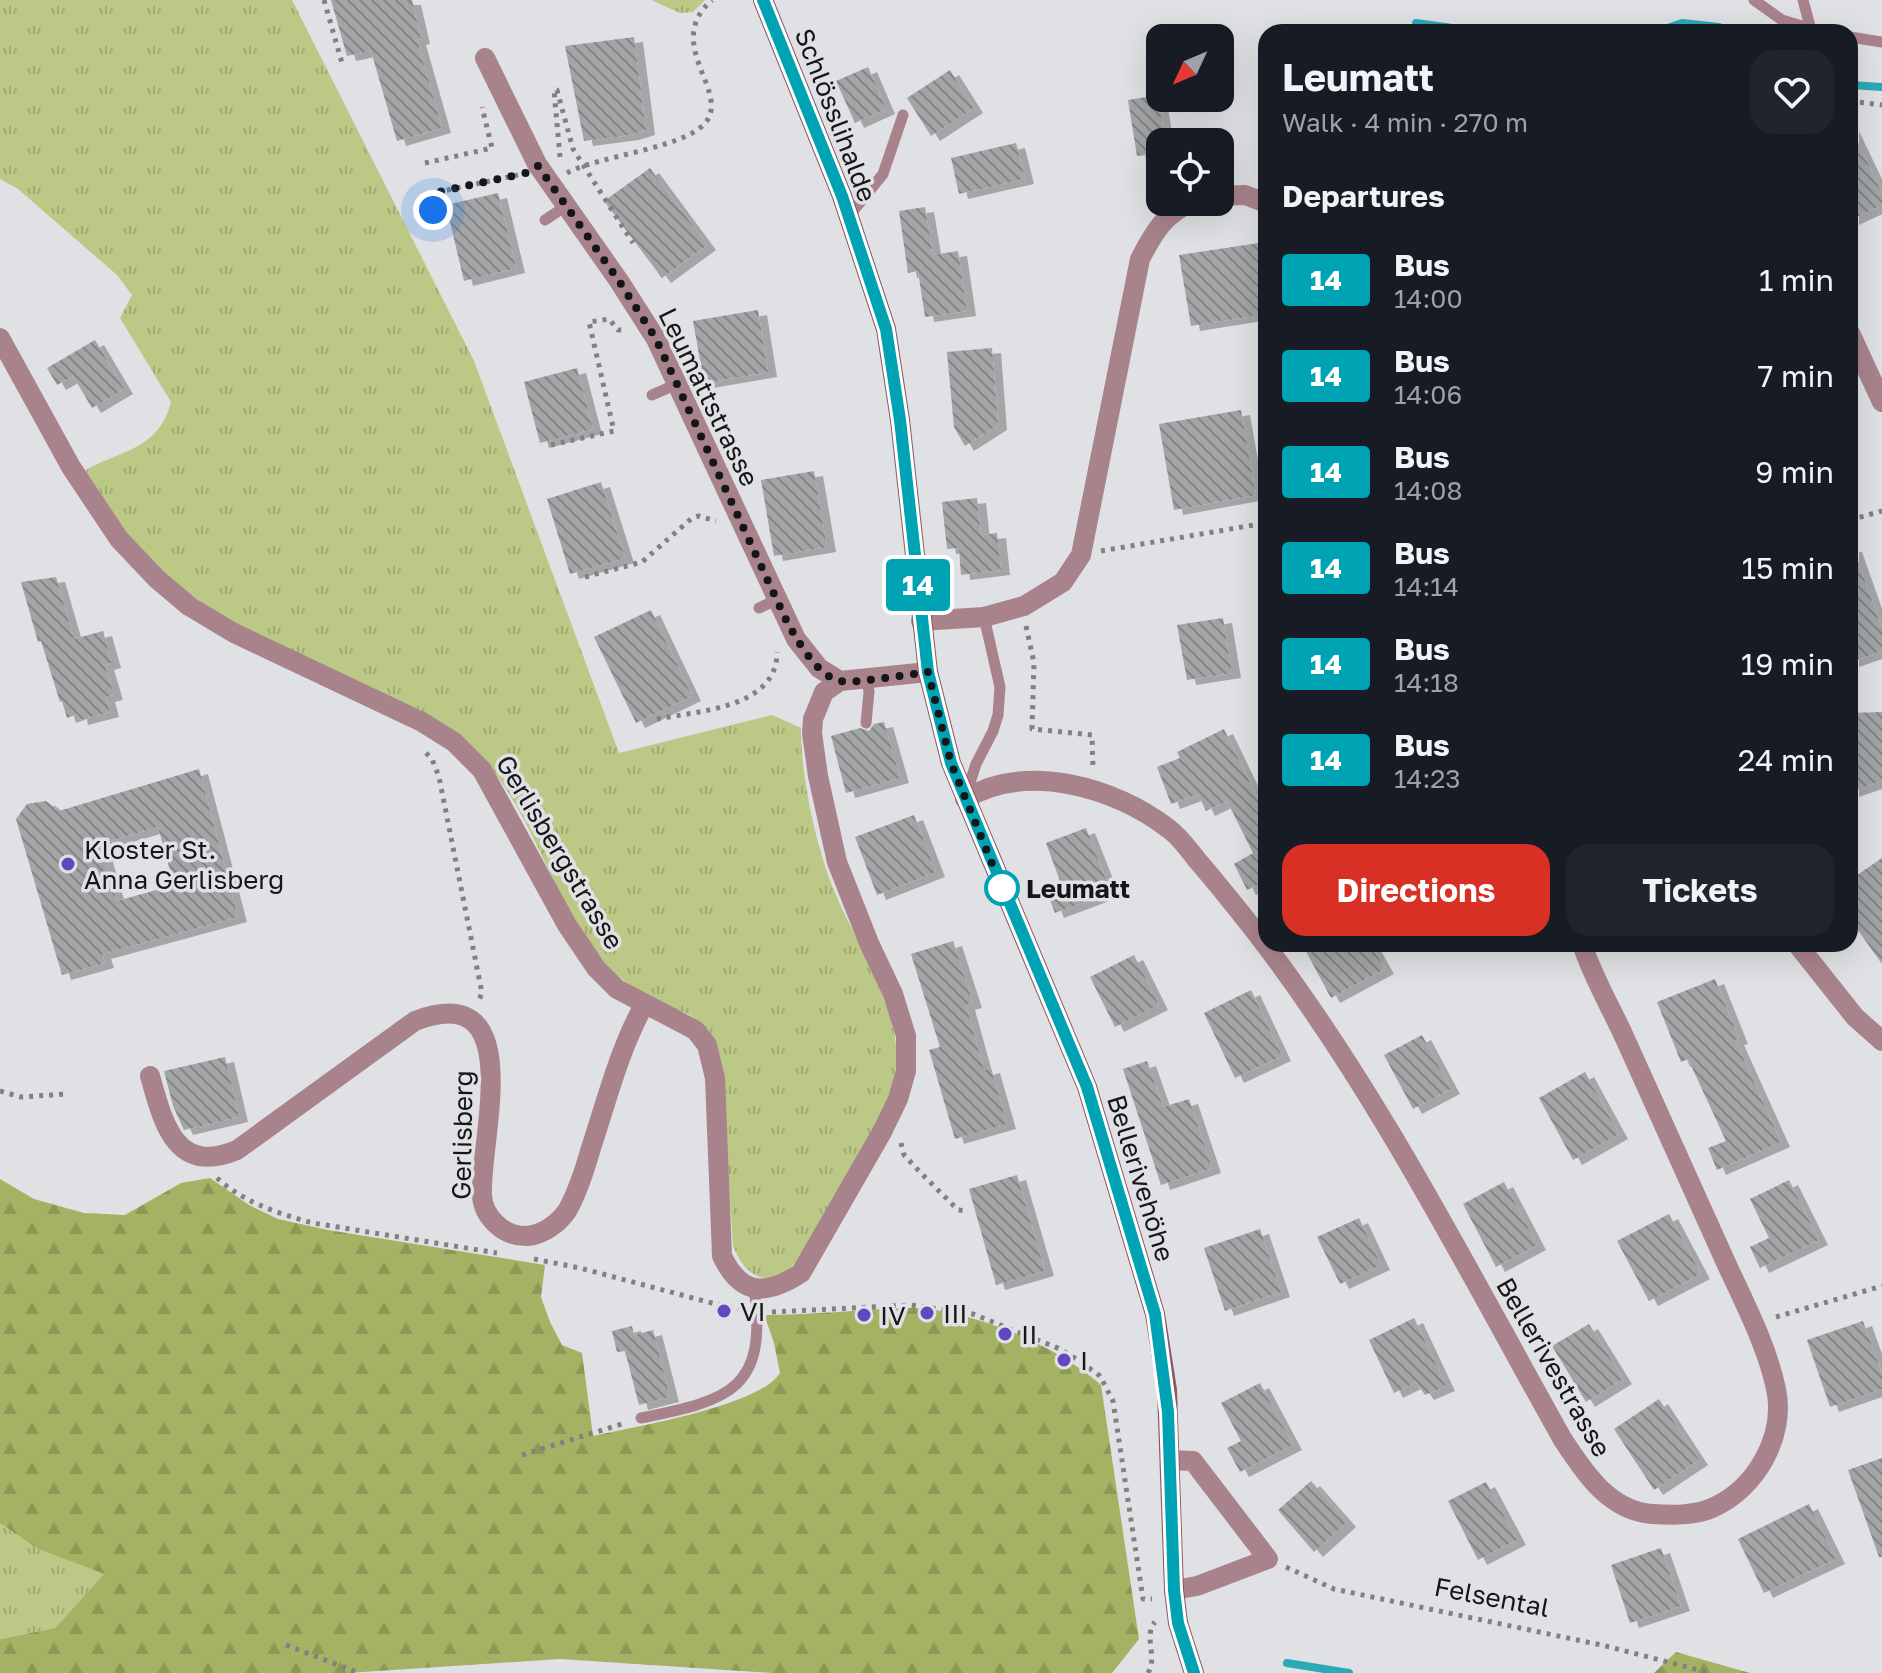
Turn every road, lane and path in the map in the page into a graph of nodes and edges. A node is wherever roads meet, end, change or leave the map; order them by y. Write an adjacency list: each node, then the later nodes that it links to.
1 (324, 0): 11 (path)
2 (712, 0): 17 (path)
3 (1754, 0): 6 (lane)
4 (1803, 0): 7 (lane)
5 (766, 1): 23 (main road, Schlösslihalde)
6 (1794, 24)
7 (1813, 24)
8 (1858, 38): 9 (lane)
9 (1882, 42)
10 (485, 58): 12 (street, Leumattstrasse)
11 (342, 63)
12 (496, 84): 16 (path); 18 (street, Leumattstrasse)
13 (1858, 102): 14 (path)
14 (1882, 105)
15 (903, 115): 23 (lane)
16 (425, 163)
17 (582, 165): 17 (path); 26 (path)
18 (538, 166): 21 (street, Leumattstrasse); 25 (path)
19 (1234, 195): 20 (street)
20 (1258, 200)
21 (566, 206): 24 (lane); 27 (street, Leumattstrasse)
22 (1170, 216): 40 (street)
23 (849, 217): 42 (main road, Schlösslihalde)
24 (545, 220)
25 (436, 225)
26 (633, 243)
27 (646, 322): 30 (street, Leumattstrasse); 33 (path)
28 (0, 338): 57 (street, Gerlisbergstrasse)
29 (1858, 350): 32 (street)
30 (677, 384): 31 (lane); 37 (street, Leumattstrasse)
31 (652, 395)
32 (1882, 402)
33 (551, 445)
34 (1882, 511): 35 (path)
35 (1858, 518)
36 (1258, 524): 38 (path)
37 (743, 526): 39 (path); 46 (street, Leumattstrasse)
38 (1100, 551)
39 (585, 577)
40 (1020, 608): 41 (street); 51 (path)
41 (984, 617): 42 (street); 52 (lane)
42 (921, 621): 44 (main road, Schlösslihalde)
43 (777, 646): 47 (path)
44 (928, 672): 45 (street); 48 (main road, Schlösslihalde)
45 (867, 679): 46 (street); 49 (lane)
46 (840, 681): 63 (street)
47 (657, 719)
48 (940, 722): 52 (main road, Bellerivehöhe)
49 (866, 723)
50 (422, 750): 58 (path)
51 (1093, 790): 52 (street, Bellerivestrasse); 53 (street, Bellerivestrasse)
52 (965, 799): 70 (main road, Bellerivehöhe)
53 (1258, 935)
54 (1271, 952): 55 (street, Bellerivestrasse)
55 (1586, 952)
56 (1803, 952): 59 (street)
57 (644, 1005): 58 (street, Gerlisberg); 66 (street, Gerlisbergstrasse)
58 (464, 1017): 60 (street)
59 (1882, 1041)
60 (150, 1076)
61 (0, 1091): 62 (path)
62 (68, 1094)
63 (882, 1132): 64 (path); 66 (street)
64 (967, 1211)
65 (1882, 1286): 67 (path)
66 (754, 1288): 68 (lane)
67 (1766, 1320)
68 (641, 1418): 69 (path)
69 (522, 1455)
70 (1170, 1460): 71 (street); 72 (main road, Bellerivehöhe)
71 (1268, 1559): 72 (street); 78 (path, Felsental)
72 (1174, 1590): 77 (main road, Bellerivehöhe)
73 (1155, 1621): 76 (path)
74 (286, 1645): 75 (path)
75 (359, 1673)
76 (1148, 1673)
77 (1194, 1673)
78 (1710, 1673)

